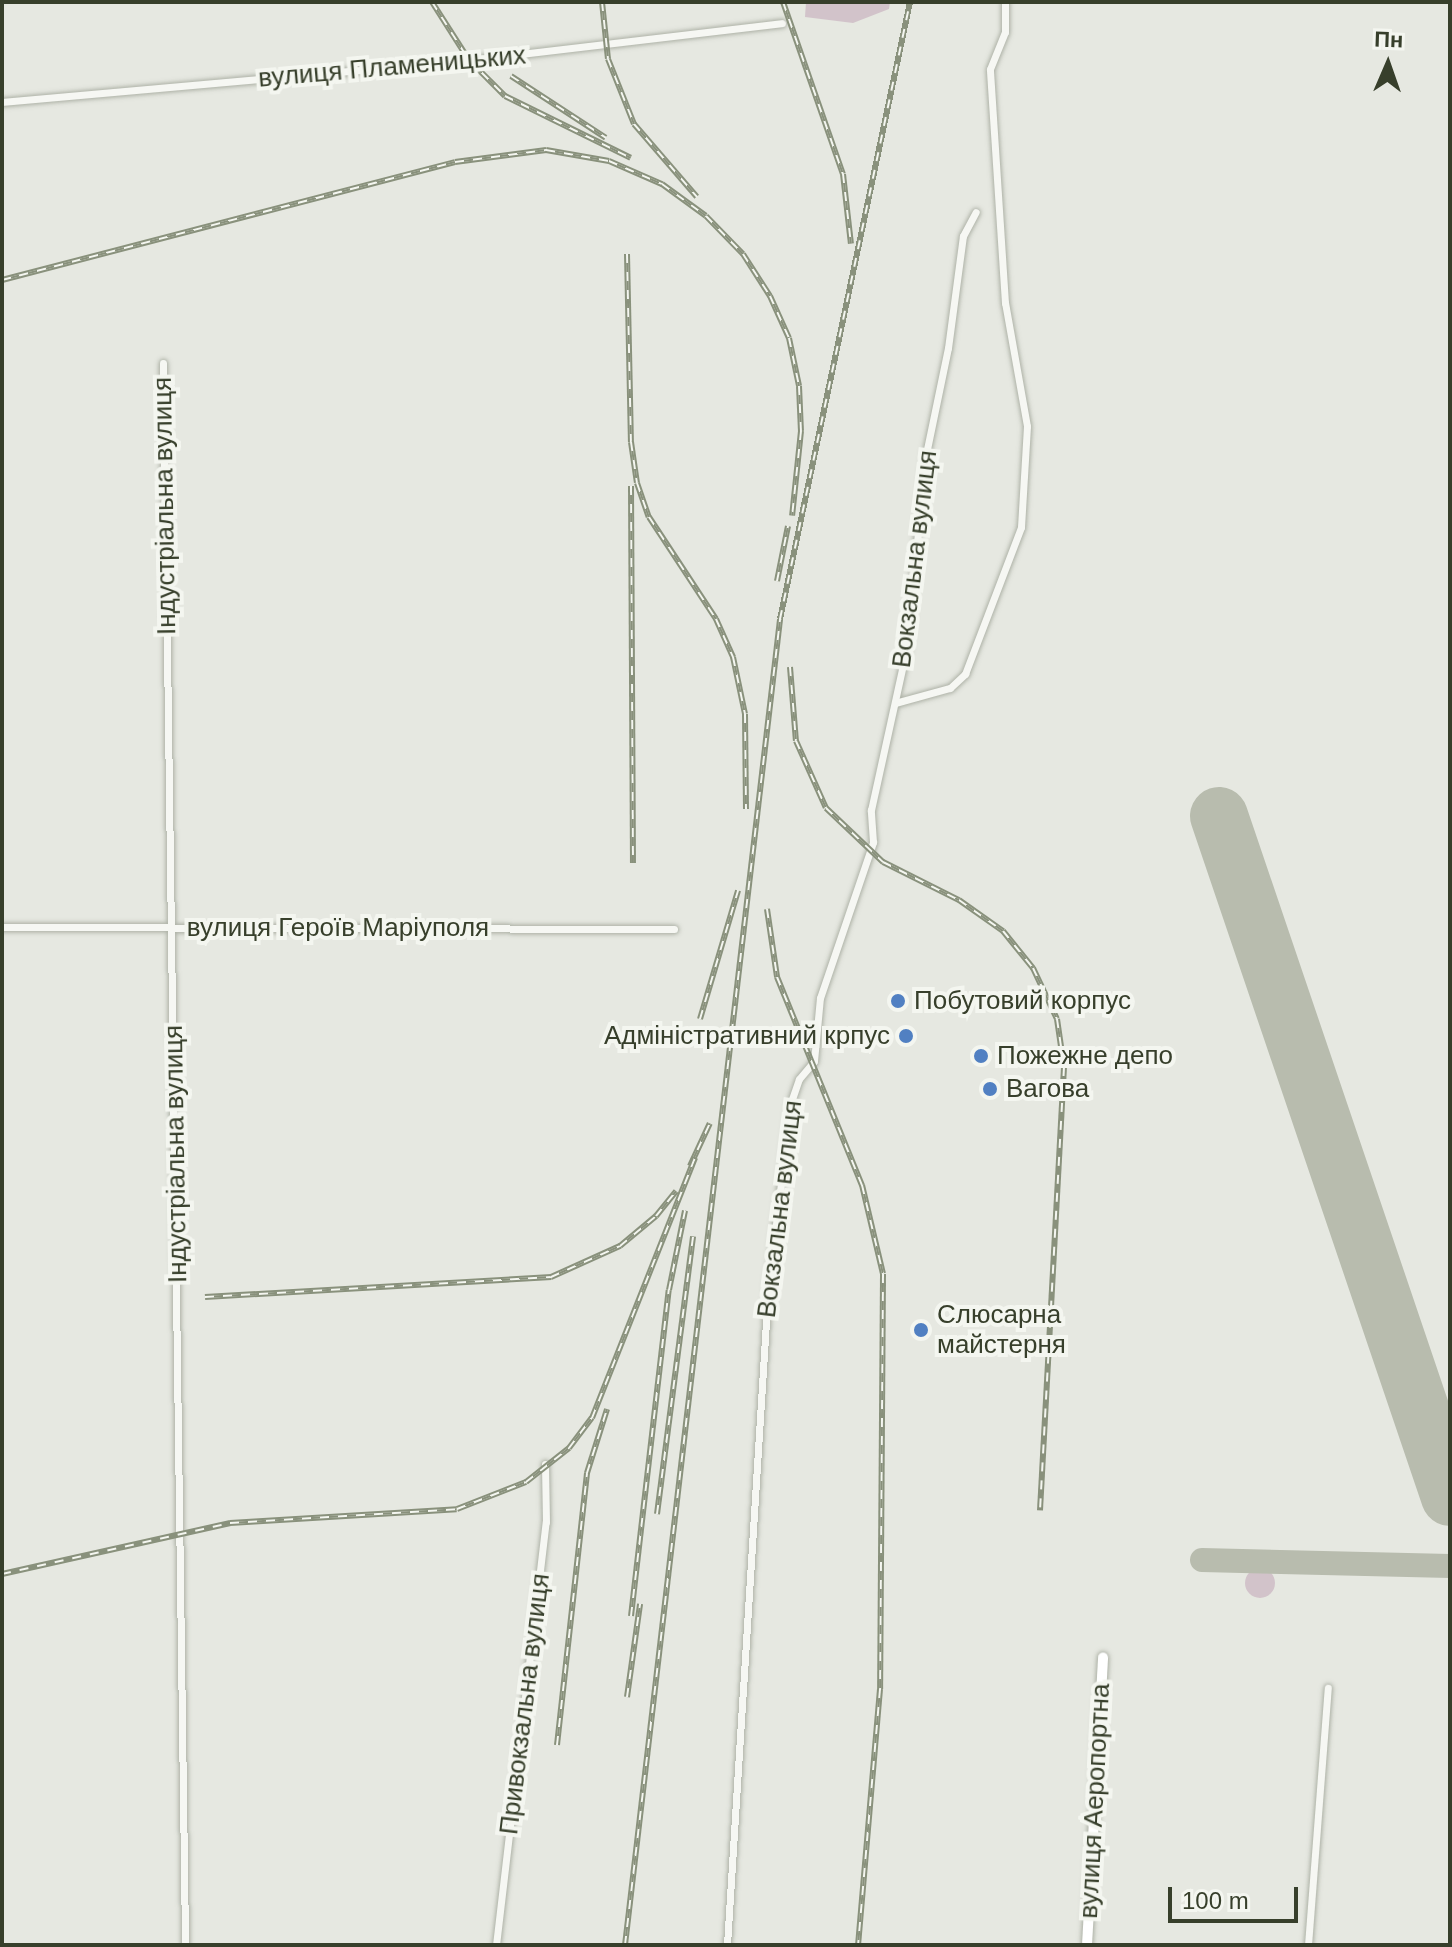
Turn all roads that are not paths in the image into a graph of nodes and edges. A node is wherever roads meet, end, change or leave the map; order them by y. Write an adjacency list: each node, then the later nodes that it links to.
1 (1005, 2): 6 (street)
2 (782, 23): 3 (street, вулиця Пламеницьких)
3 (2, 102)
4 (976, 212): 6 (street, Вокзальна вулиця)
5 (163, 363): 8 (street, Індустріальна вулиця)
6 (895, 703): 15 (street, Вокзальна вулиця)
7 (2, 927): 8 (street, вулиця Героїв Маріуполя)
8 (171, 927): 9 (street, вулиця Героїв Маріуполя); 13 (street, Індустріальна вулиця)
9 (674, 929)
10 (545, 1464): 14 (street, Привокзальна вулиця)
11 (1103, 1657): 16 (street, вулиця Аеропортна)
12 (1328, 1688): 17 (street)
13 (185, 1945)
14 (496, 1945)
15 (727, 1945)
16 (1087, 1945)
17 (1308, 1945)

